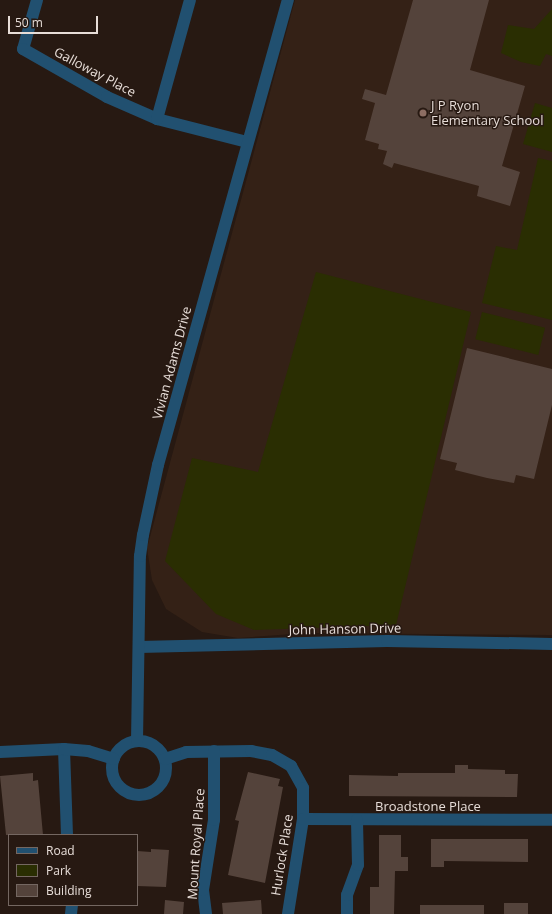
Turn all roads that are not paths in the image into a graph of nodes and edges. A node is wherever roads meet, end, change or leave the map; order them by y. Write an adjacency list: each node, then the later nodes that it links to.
1 (37, 0): 4 (street, Galloway Place)
2 (190, 0): 4 (street)
3 (288, 0): 5 (street, Vivian Adams Drive)
4 (157, 119): 5 (street, Galloway Place)
5 (247, 142): 7 (street, Vivian Adams Drive)
6 (552, 644): 7 (street, John Hanson Drive)
7 (138, 647): 8 (street, Vivian Adams Drive)
8 (137, 741): 12 (street); 13 (street)
9 (64, 749): 11 (street); 12 (street); 17 (street)
10 (214, 751): 13 (street, Hurlock Place); 14 (street, Hurlock Place); 18 (street, Mount Royal Place)
11 (0, 752)
12 (114, 758): 13 (street)
13 (165, 759)
14 (303, 819): 15 (street, Broadstone Place); 19 (street, Hurlock Place)
15 (357, 820): 16 (street, Broadstone Place); 20 (street)
16 (552, 820)
17 (67, 834)
18 (206, 914)
19 (288, 914)
20 (347, 914)

